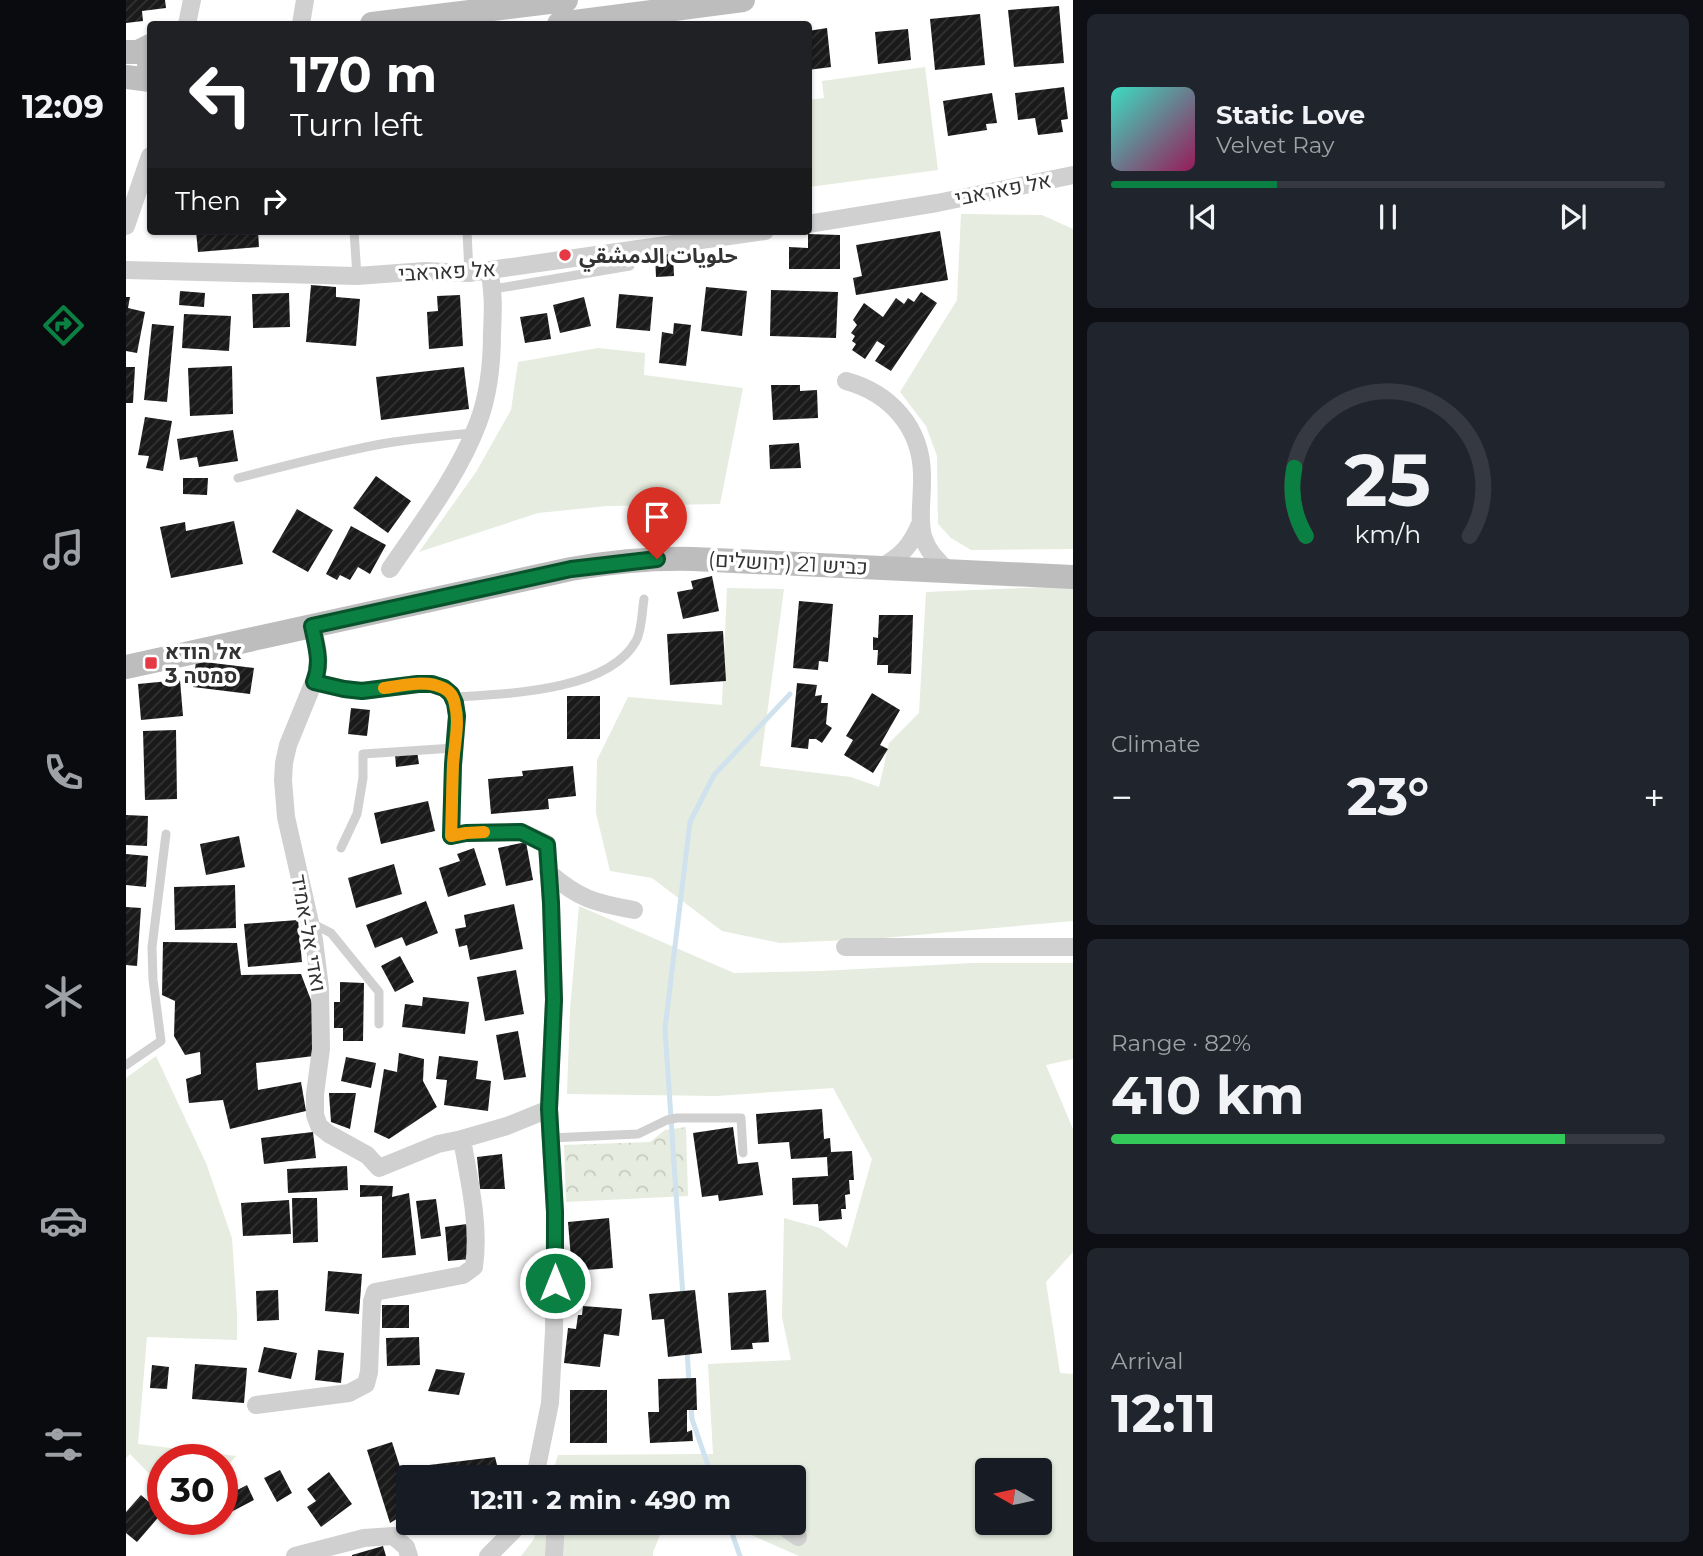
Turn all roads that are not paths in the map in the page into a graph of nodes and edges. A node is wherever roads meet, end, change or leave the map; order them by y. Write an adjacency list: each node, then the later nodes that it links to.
1 (192, 0): 6 (street)
2 (304, 0): 7 (street)
3 (566, 0): 5 (main road)
4 (743, 0): 9 (main road)
5 (513, 3): 8 (main road)
6 (188, 21)
7 (301, 21)
8 (392, 21)
9 (582, 21)
10 (147, 48): 11 (main road)
11 (126, 52)
12 (126, 77): 13 (main road)
13 (147, 80)
14 (147, 165): 17 (street)
15 (1073, 175): 16 (street, אל פאראבי)
16 (812, 223)
17 (126, 226)
18 (354, 235): 25 (lane)
19 (467, 235): 24 (lane)
20 (737, 235): 23 (street, אל פאראבי)
21 (630, 266): 26 (lane)
22 (126, 270): 25 (street, אל פאראבי)
23 (489, 270): 24 (street, אל פאראבי); 26 (street)
24 (469, 273): 25 (street, אל פאראבי)
25 (357, 276)
26 (494, 289): 28 (street)
27 (846, 381): 30 (street)
28 (473, 433): 29 (lane); 32 (street)
29 (238, 478)
30 (920, 524): 31 (street); 33 (street)
31 (880, 568): 33 (main road, כביש 21 (ירושלים)); 36 (main road, כביש 21 (ירושלים))
32 (390, 569)
33 (949, 571): 34 (main road, כביש 21 (ירושלים))
34 (1073, 577)
35 (644, 599): 39 (lane)
36 (312, 626): 37 (main road, כביש 21 (ירושלים)); 38 (street, ואדי אל-אמיד)
37 (130, 667)
38 (314, 682): 39 (street); 45 (street, ואדי אל-אמיד)
39 (453, 697): 40 (street)
40 (454, 748): 42 (lane); 43 (street)
41 (166, 834): 49 (lane)
42 (341, 848)
43 (548, 872): 44 (street); 50 (street)
44 (634, 910)
45 (310, 923): 48 (lane); 52 (street, ואדי אל-אמיד)
46 (845, 947): 47 (street)
47 (1073, 947)
48 (379, 1024)
49 (126, 1065)
50 (549, 1109): 51 (street); 52 (street)
51 (550, 1138): 53 (lane); 55 (street)
52 (462, 1139): 54 (street)
53 (743, 1153)
54 (256, 1405)
55 (537, 1465)
56 (509, 1535): 62 (street)
57 (555, 1535): 63 (street)
58 (795, 1535): 59 (street)
59 (798, 1537)
60 (295, 1556): 61 (street)
61 (409, 1556)
62 (488, 1556)
63 (554, 1556)

